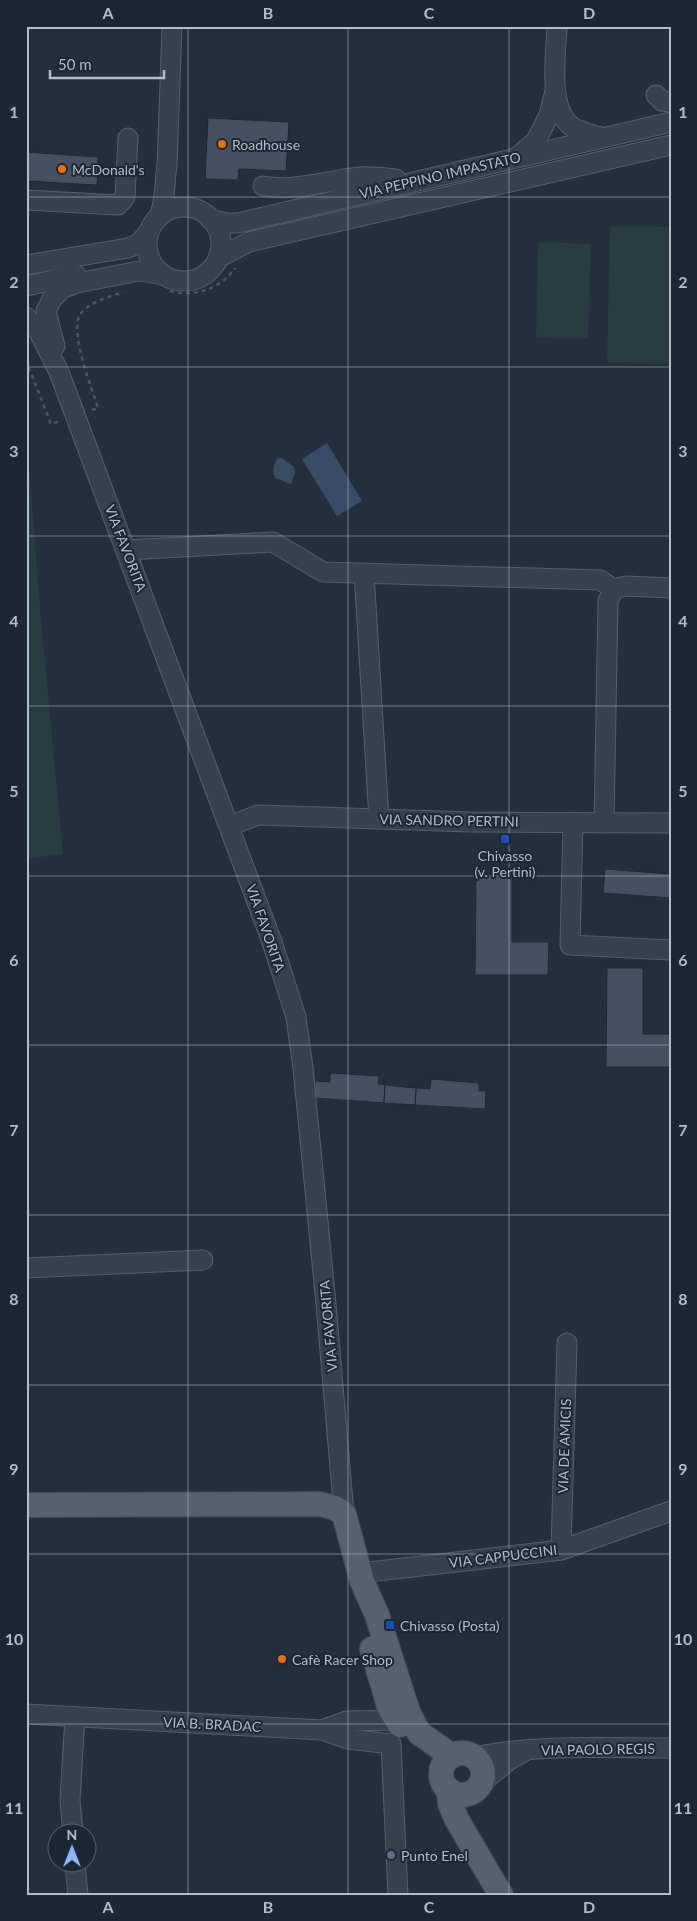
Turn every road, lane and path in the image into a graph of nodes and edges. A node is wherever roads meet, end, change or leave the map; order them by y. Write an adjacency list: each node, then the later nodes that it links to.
1 (172, 26): 9 (street)
2 (557, 26): 3 (street)
3 (555, 90): 6 (street); 8 (street)
4 (671, 122): 6 (street, VIA PEPPINO IMPASTATO)
5 (128, 138): 12 (street)
6 (602, 138): 8 (street, VIA PEPPINO IMPASTATO)
7 (671, 145): 19 (street, VIA PEPPINO IMPASTATO)
8 (516, 157): 10 (street, VIA PEPPINO IMPASTATO)
9 (168, 166): 13 (street); 14 (street)
10 (418, 180): 11 (street); 15 (street, VIA PEPPINO IMPASTATO)
11 (263, 186)
12 (26, 200)
13 (188, 208): 14 (street); 15 (street)
14 (159, 218): 16 (street)
15 (210, 219): 19 (street)
16 (148, 233): 18 (street); 22 (street)
17 (26, 255): 18 (street)
18 (68, 258): 21 (street)
19 (218, 258): 22 (street)
20 (238, 264): 22 (path)
21 (26, 265)
22 (160, 277): 23 (street); 27 (street, VIA FAVORITA)
23 (26, 286)
24 (123, 292): 30 (path)
25 (26, 317): 27 (street, VIA FAVORITA)
26 (26, 360): 28 (path)
27 (59, 372): 30 (street, VIA FAVORITA)
28 (32, 373): 29 (path); 30 (path)
29 (26, 374)
30 (76, 416): 31 (street, VIA FAVORITA)
31 (126, 550): 32 (street); 39 (street, VIA FAVORITA)
32 (364, 573): 34 (street); 35 (street)
33 (671, 588): 34 (street)
34 (614, 589): 37 (street)
35 (378, 819): 36 (street, VIA SANDRO PERTINI); 39 (street, VIA SANDRO PERTINI)
36 (573, 822): 37 (street, VIA SANDRO PERTINI); 40 (street)
37 (604, 823): 38 (street, VIA SANDRO PERTINI)
38 (671, 823)
39 (229, 826): 46 (street, VIA FAVORITA)
40 (671, 950)
41 (203, 1260): 42 (street)
42 (26, 1268)
43 (567, 1342): 47 (street, VIA DE AMICIS)
44 (26, 1504): 46 (main road)
45 (671, 1511): 47 (street, VIA CAPPUCCINI)
46 (344, 1514): 48 (main road)
47 (561, 1550): 48 (street, VIA CAPPUCCINI)
48 (361, 1577): 51 (main road); 55 (main road)
49 (26, 1714): 50 (street, VIA B. BRADAC)
50 (75, 1716): 52 (street, VIA B. BRADAC); 57 (street)
51 (397, 1720): 52 (street, VIA B. BRADAC); 55 (main road)
52 (322, 1730): 60 (street)
53 (671, 1748): 54 (street, VIA PAOLO REGIS)
54 (526, 1750): 55 (street, VIA PAOLO REGIS); 56 (street, VIA PAOLO REGIS)
55 (456, 1760): 56 (main road); 56 (main road)
56 (466, 1789): 61 (main road)
57 (72, 1824)
58 (76, 1874): 59 (street)
59 (78, 1895)
60 (398, 1895)
61 (501, 1895)

